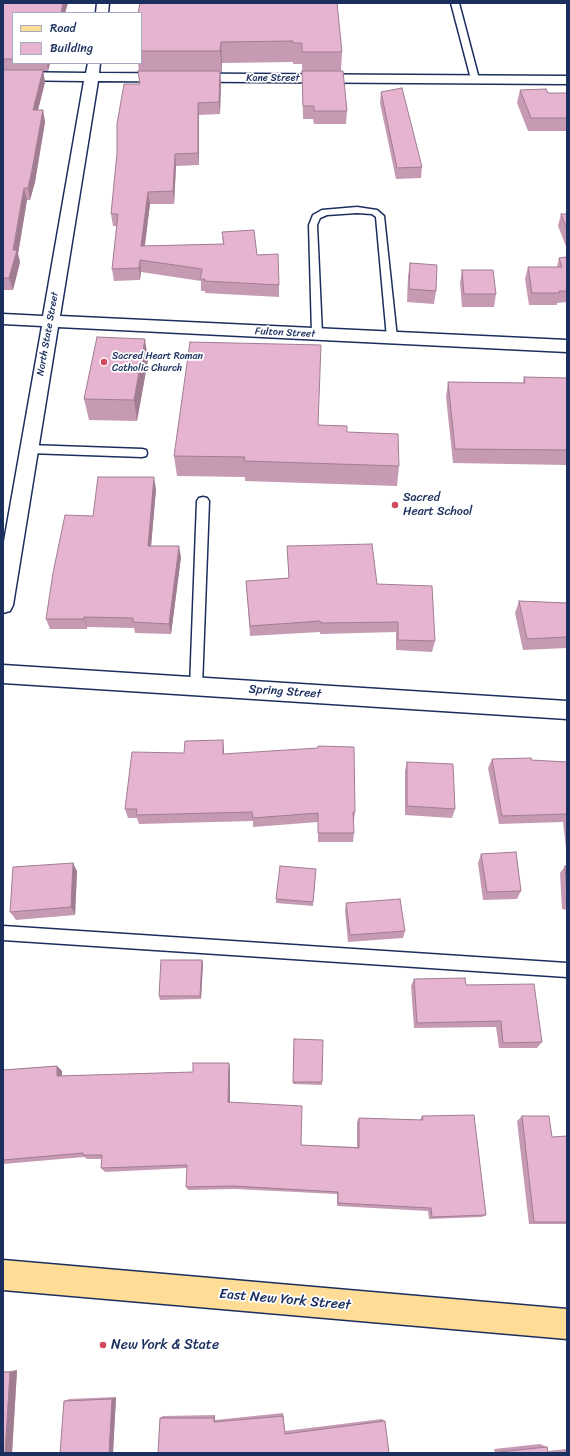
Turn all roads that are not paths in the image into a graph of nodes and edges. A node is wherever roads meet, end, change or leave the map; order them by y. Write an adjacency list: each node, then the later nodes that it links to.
1 (455, 3): 4 (lane)
2 (93, 70): 3 (street, Kane Street); 4 (street, Kane Street); 7 (street, North State Street)
3 (3, 76)
4 (475, 79): 5 (street, Kane Street)
5 (567, 80)
6 (3, 319): 7 (street, Fulton Street)
7 (50, 322): 8 (street, Fulton Street); 11 (street, North State Street)
8 (317, 334): 9 (street, Fulton Street); 9 (lane)
9 (392, 338): 10 (street, Fulton Street)
10 (567, 346)
11 (29, 449): 12 (lane); 14 (street, North State Street)
12 (142, 453)
13 (203, 500): 16 (lane)
14 (3, 606)
15 (3, 674): 16 (street, Spring Street)
16 (196, 687): 17 (street, Spring Street)
17 (567, 710)
18 (3, 933): 19 (lane)
19 (567, 970)
20 (3, 1275): 21 (main road, East New York Street)
21 (567, 1324)

